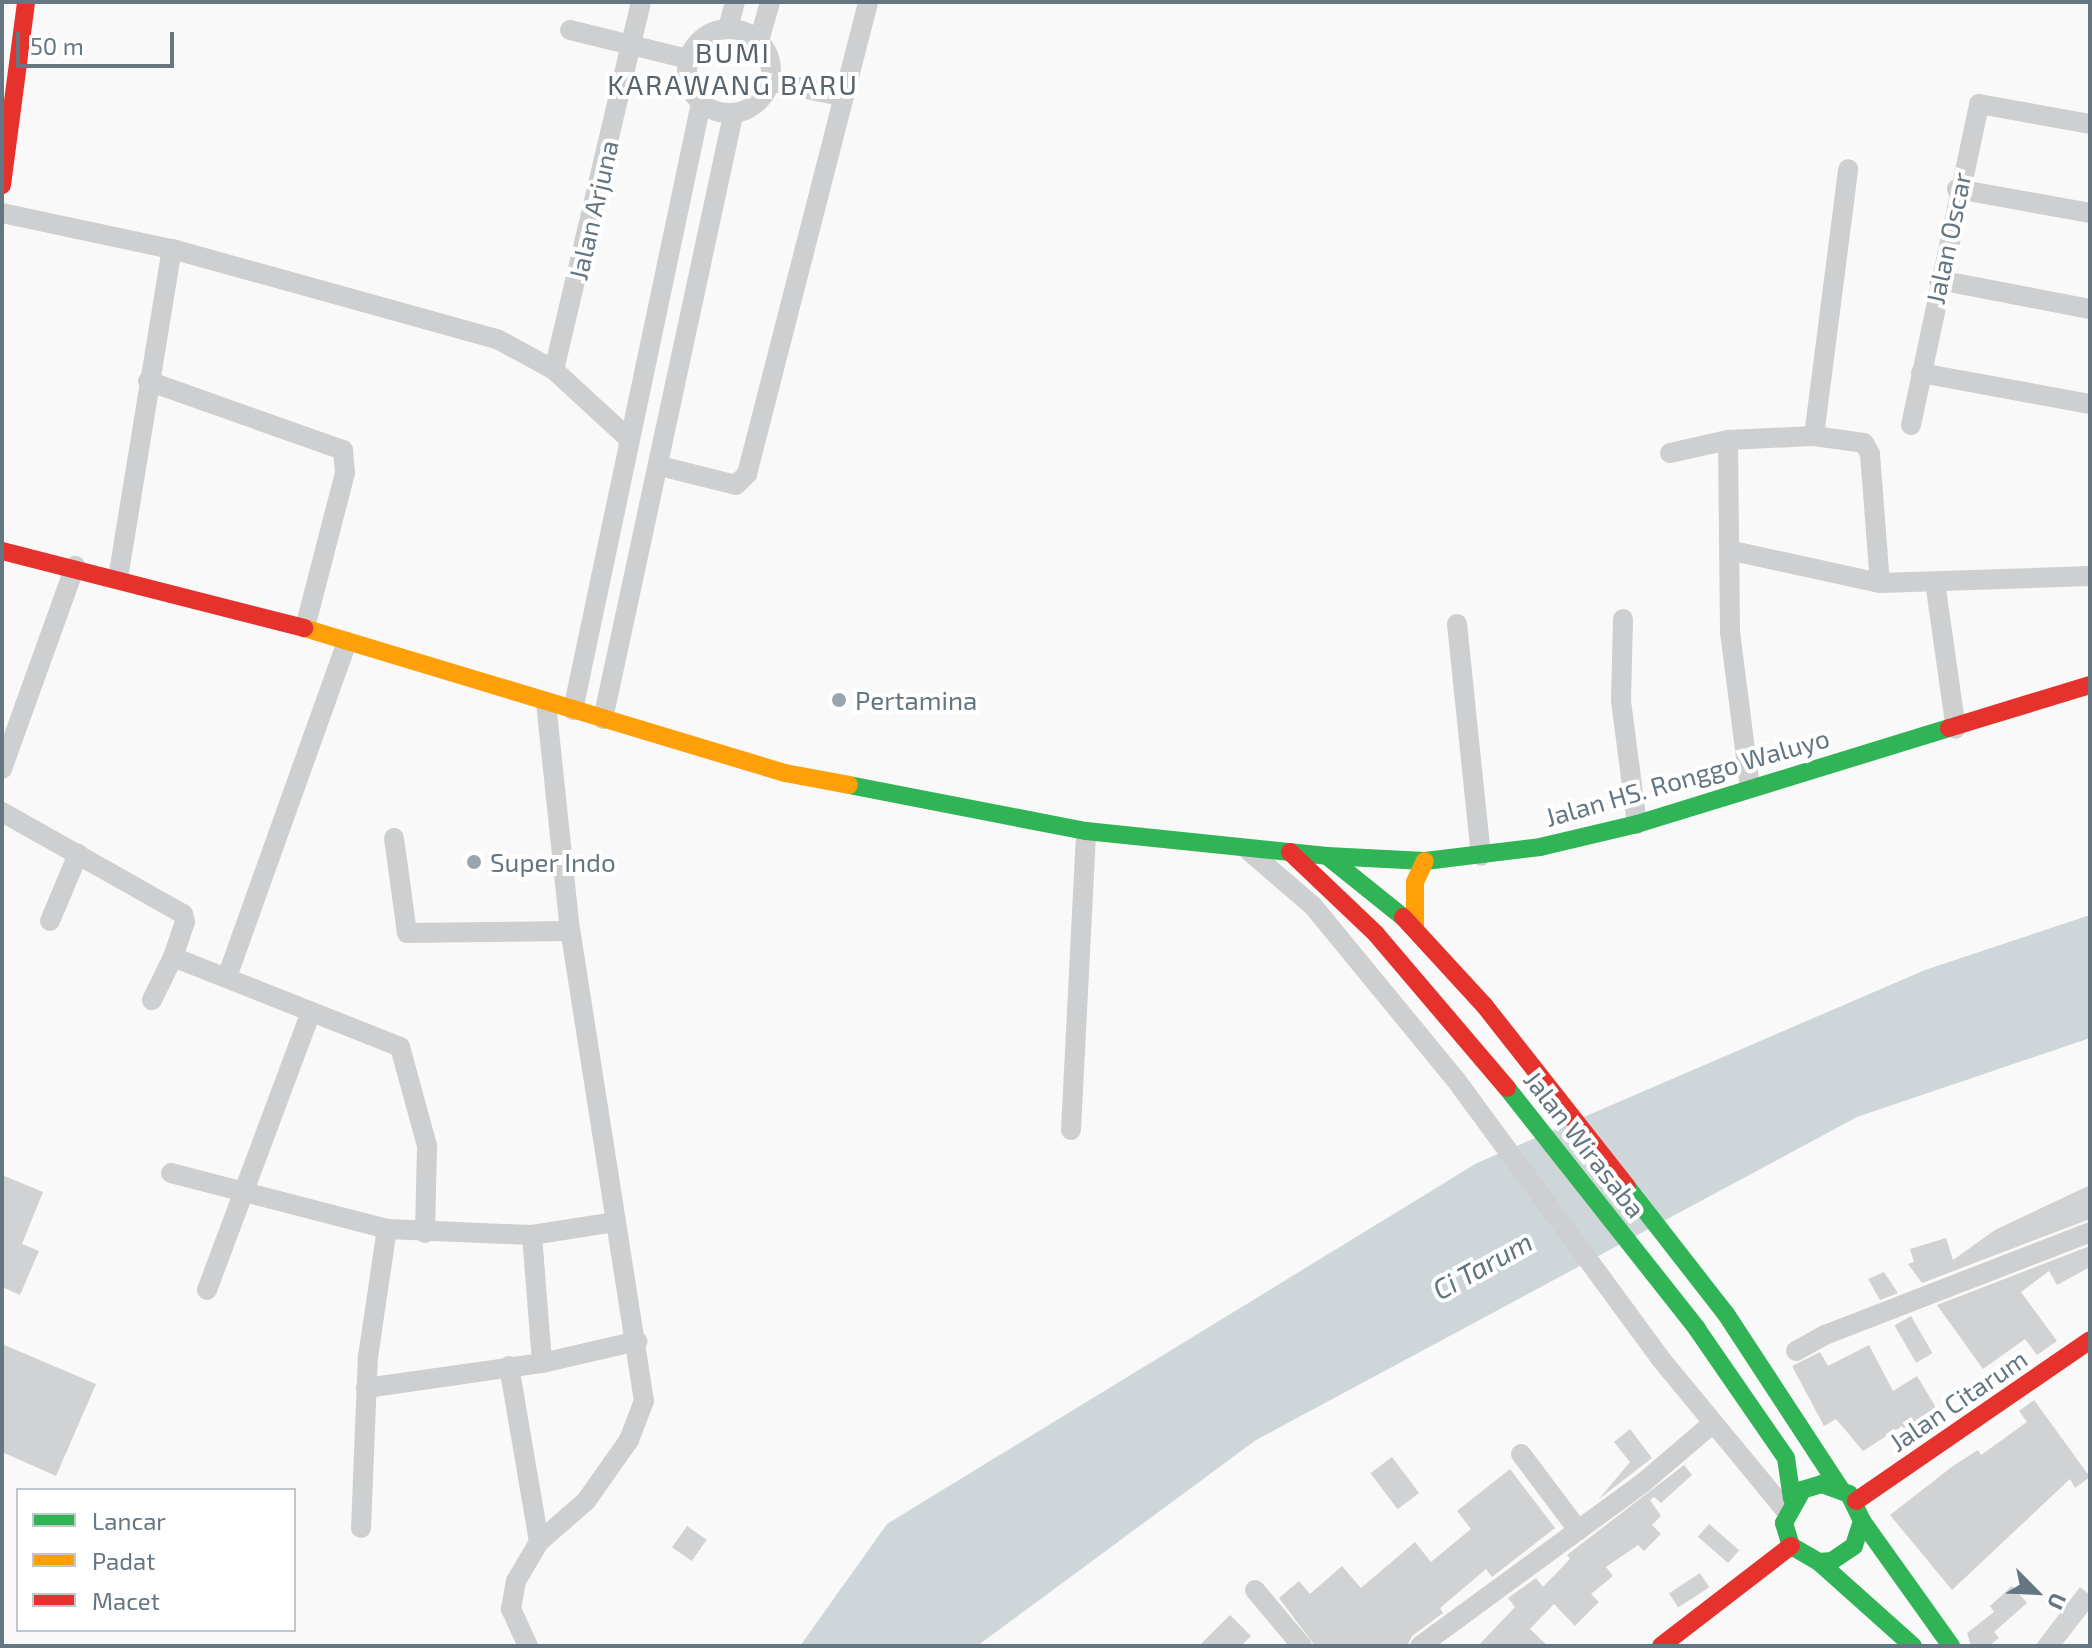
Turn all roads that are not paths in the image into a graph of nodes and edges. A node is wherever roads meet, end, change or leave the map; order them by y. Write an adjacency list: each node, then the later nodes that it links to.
1 (26, 2): 16 (main road)
2 (641, 2): 9 (street, Jalan Arjuna)
3 (735, 2): 6 (street)
4 (770, 2): 8 (street)
5 (868, 2): 12 (street)
6 (728, 28): 8 (street); 10 (street)
7 (570, 30): 9 (street)
8 (759, 41): 11 (street)
9 (632, 44): 10 (street); 25 (street, Jalan Arjuna)
10 (688, 59): 13 (street)
11 (769, 81): 12 (street); 14 (street)
12 (840, 96): 34 (street)
13 (701, 103): 14 (street); 31 (street)
14 (733, 115): 34 (street)
15 (2090, 124): 19 (street, Jalan Oscar)
16 (6, 147): 18 (main road)
17 (1848, 169): 30 (street)
18 (2, 185)
19 (1957, 189): 21 (street); 23 (street, Jalan Oscar)
20 (2, 213): 22 (street)
21 (2090, 213)
22 (172, 249): 25 (street); 27 (street)
23 (1939, 280): 24 (street); 26 (street, Jalan Oscar)
24 (2090, 309)
25 (554, 370): 31 (street)
26 (1921, 373): 28 (street); 29 (street, Jalan Oscar)
27 (148, 381): 39 (street); 44 (street)
28 (2090, 404)
29 (1911, 425)
30 (1814, 436): 32 (street); 41 (street)
31 (629, 439): 45 (street)
32 (1728, 440): 33 (street); 36 (street)
33 (1670, 453)
34 (660, 466): 46 (street)
35 (2, 551): 37 (main road, Jalan HS. Ronggo Waluyo)
36 (1733, 551): 41 (street); 54 (street)
37 (75, 566): 39 (main road, Jalan HS. Ronggo Waluyo); 53 (street)
38 (2090, 576): 40 (street)
39 (118, 578): 44 (main road, Jalan HS. Ronggo Waluyo)
40 (1935, 582): 41 (street); 52 (street)
41 (1880, 583)
42 (1623, 619): 56 (street)
43 (1457, 624): 63 (street)
44 (305, 628): 47 (main road, Jalan HS. Ronggo Waluyo)
45 (589, 632): 46 (street); 50 (street)
46 (621, 639): 51 (street)
47 (347, 642): 49 (main road, Jalan HS. Ronggo Waluyo); 69 (street)
48 (2090, 685): 52 (main road, Jalan HS. Ronggo Waluyo)
49 (546, 702): 50 (main road, Jalan HS. Ronggo Waluyo); 67 (street)
50 (573, 710): 51 (main road, Jalan HS. Ronggo Waluyo)
51 (603, 719): 57 (main road, Jalan HS. Ronggo Waluyo)
52 (1956, 729): 54 (main road, Jalan HS. Ronggo Waluyo)
53 (2, 769)
54 (1750, 788): 56 (main road, Jalan HS. Ronggo Waluyo)
55 (2, 812): 61 (street)
56 (1637, 824): 63 (main road, Jalan HS. Ronggo Waluyo)
57 (1086, 831): 59 (main road, Jalan HS. Ronggo Waluyo); 72 (street)
58 (394, 838): 67 (street)
59 (1244, 847): 60 (main road, Jalan HS. Ronggo Waluyo); 87 (street)
60 (1290, 852): 62 (main road, Jalan HS. Ronggo Waluyo); 91 (main road, Jalan Wirasaba)
61 (78, 854): 65 (street); 68 (street)
62 (1327, 856): 64 (main road, Jalan HS. Ronggo Waluyo); 66 (main road, Jalan Wirasaba)
63 (1481, 856): 64 (main road, Jalan HS. Ronggo Waluyo)
64 (1425, 861): 66 (main road)
65 (50, 921)
66 (1415, 927): 89 (main road, Jalan Wirasaba)
67 (570, 931): 75 (street)
68 (173, 957): 69 (street); 70 (street)
69 (227, 977): 71 (street)
70 (152, 1000)
71 (311, 1012): 74 (street); 78 (street)
72 (1071, 1130)
73 (171, 1173): 74 (street)
74 (240, 1191): 76 (street); 80 (street)
75 (614, 1222): 79 (street); 82 (street)
76 (387, 1229): 78 (street); 86 (street)
77 (2090, 1232): 83 (street)
78 (425, 1233): 79 (street)
79 (532, 1235): 84 (street)
80 (207, 1290)
81 (2090, 1340): 90 (main road, Jalan Citarum)
82 (638, 1341): 84 (street); 95 (street)
83 (1796, 1351)
84 (542, 1363): 85 (street)
85 (509, 1366): 86 (street); 95 (street)
86 (366, 1388): 93 (street)
87 (1713, 1423): 91 (street); 94 (street)
88 (1521, 1454): 94 (street)
89 (1840, 1488): 90 (main road); 91 (main road)
90 (1856, 1501): 92 (main road)
91 (1789, 1505): 96 (main road)
92 (1862, 1521): 97 (main road); 104 (main road)
93 (361, 1528)
94 (1578, 1530): 101 (street)
95 (539, 1542): 99 (street)
96 (1791, 1546): 97 (main road); 102 (main road)
97 (1819, 1562): 103 (main road)
98 (1255, 1590): 100 (street)
99 (528, 1646)
100 (1302, 1646)
101 (1420, 1646)
102 (1661, 1646)
103 (1913, 1646)
104 (1951, 1646)

